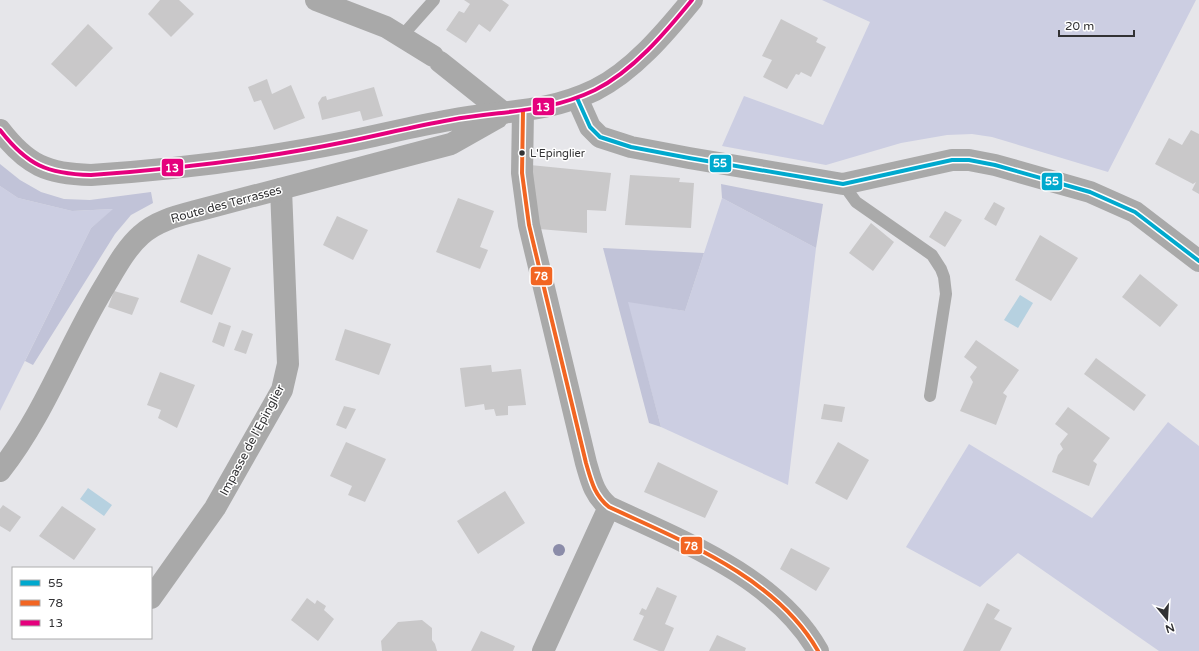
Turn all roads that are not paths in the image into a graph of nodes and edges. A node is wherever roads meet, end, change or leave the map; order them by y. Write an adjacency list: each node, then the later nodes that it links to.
1 (316, 0): 4 (street)
2 (434, 0): 4 (lane)
3 (692, 0): 5 (street)
4 (402, 36): 6 (street)
5 (577, 98): 6 (street); 8 (street)
6 (513, 112): 7 (street); 9 (street, Route des Terrasses); 13 (street)
7 (0, 130)
8 (843, 184): 10 (street); 11 (lane)
9 (281, 188): 12 (street, Route des Terrasses); 14 (street, Impasse de l'Epinglier)
10 (1199, 261)
11 (930, 396)
12 (0, 471)
13 (609, 507): 15 (street); 16 (street)
14 (152, 597)
15 (814, 649)
16 (543, 651)

